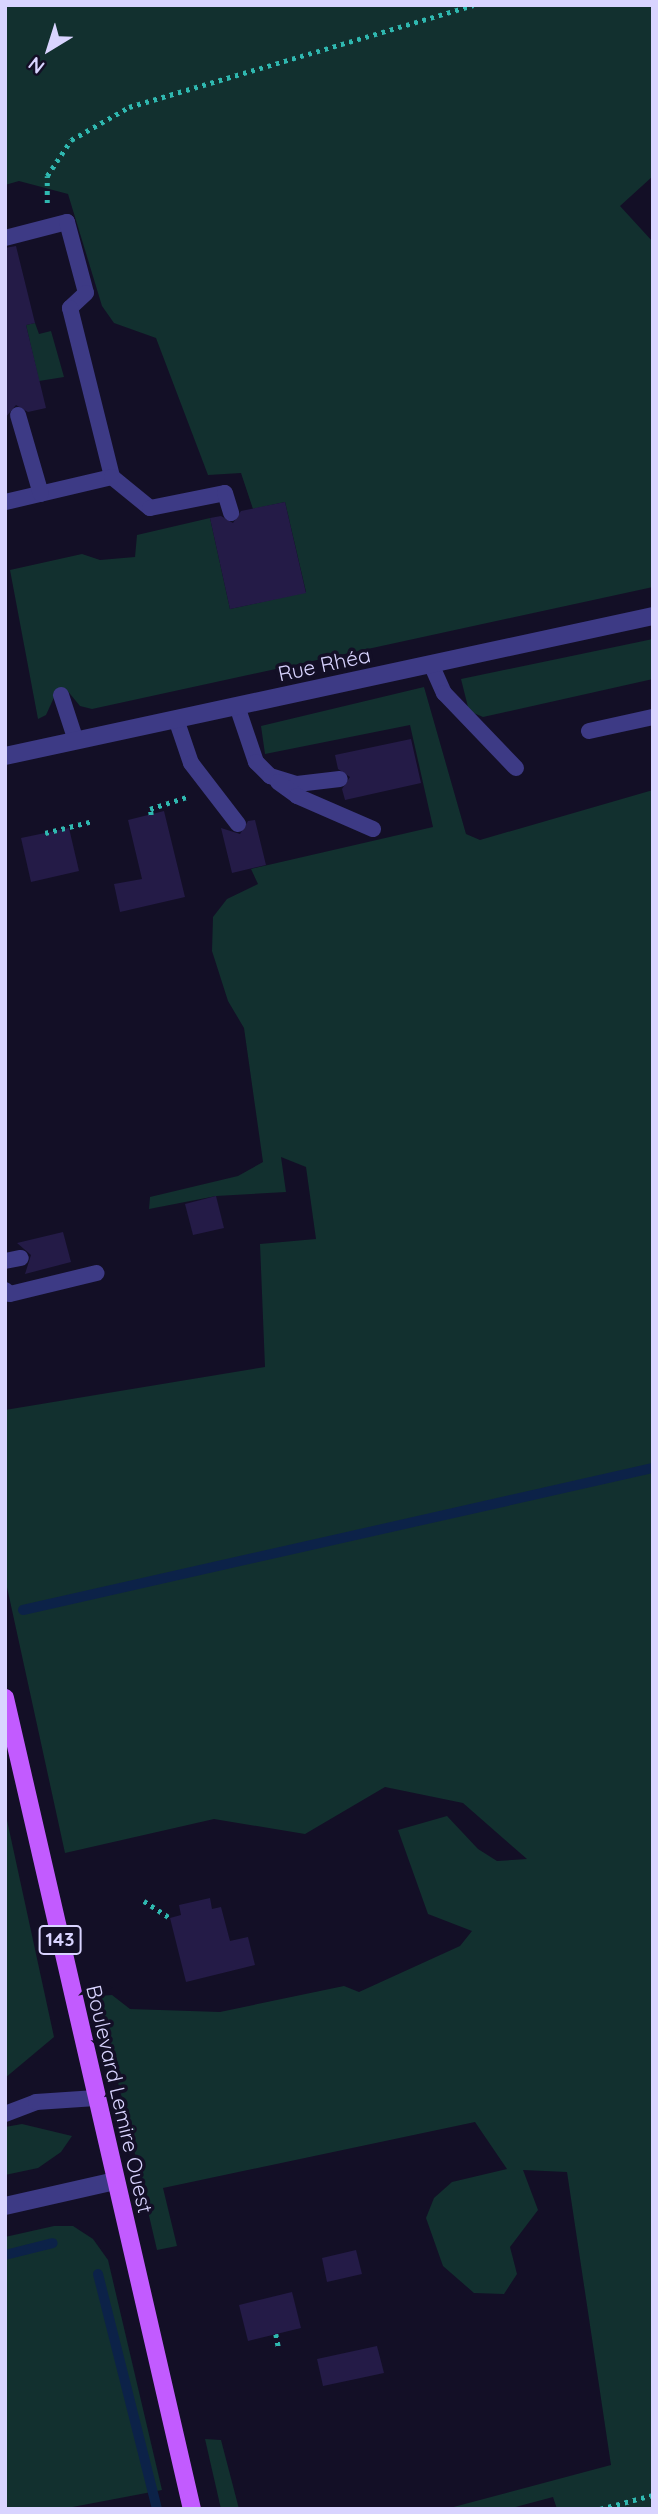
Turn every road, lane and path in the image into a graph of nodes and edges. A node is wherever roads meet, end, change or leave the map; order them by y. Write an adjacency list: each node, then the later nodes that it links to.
1 (473, 5): 2 (path)
2 (50, 227): 3 (lane); 5 (lane)
3 (5, 238)
4 (18, 415): 6 (lane)
5 (112, 477): 6 (lane); 8 (lane)
6 (41, 494): 7 (lane)
7 (5, 502)
8 (231, 513)
9 (653, 616): 10 (street, Rue Rhéa)
10 (431, 664): 12 (street, Rue Rhéa); 18 (lane)
11 (61, 695): 16 (lane)
12 (237, 706): 14 (street, Rue Rhéa); 19 (lane)
13 (653, 717): 15 (lane)
14 (176, 719): 16 (street, Rue Rhéa); 21 (lane)
15 (589, 731)
16 (76, 741): 17 (street, Rue Rhéa)
17 (5, 756)
18 (516, 768)
19 (270, 776): 20 (lane); 25 (lane)
20 (340, 779)
21 (211, 789): 22 (path); 24 (lane)
22 (151, 815)
23 (93, 821): 26 (path)
24 (238, 824)
25 (373, 829)
26 (45, 833)
27 (97, 1273): 28 (lane)
28 (5, 1290)
29 (5, 1698): 30 (main road, Boulevard Lemire Ouest / 143)
30 (8, 1720): 33 (main road, Boulevard Lemire Ouest / 143)
31 (144, 1901): 32 (path)
32 (170, 1918)
33 (96, 2098): 34 (lane); 35 (main road, Boulevard Lemire Ouest / 143)
34 (5, 2114)
35 (115, 2181): 36 (street); 40 (main road, Boulevard Lemire Ouest / 143)
36 (5, 2206)
37 (276, 2334): 38 (path)
38 (279, 2350)
39 (653, 2495): 41 (path)
40 (192, 2509)
41 (600, 2509)

